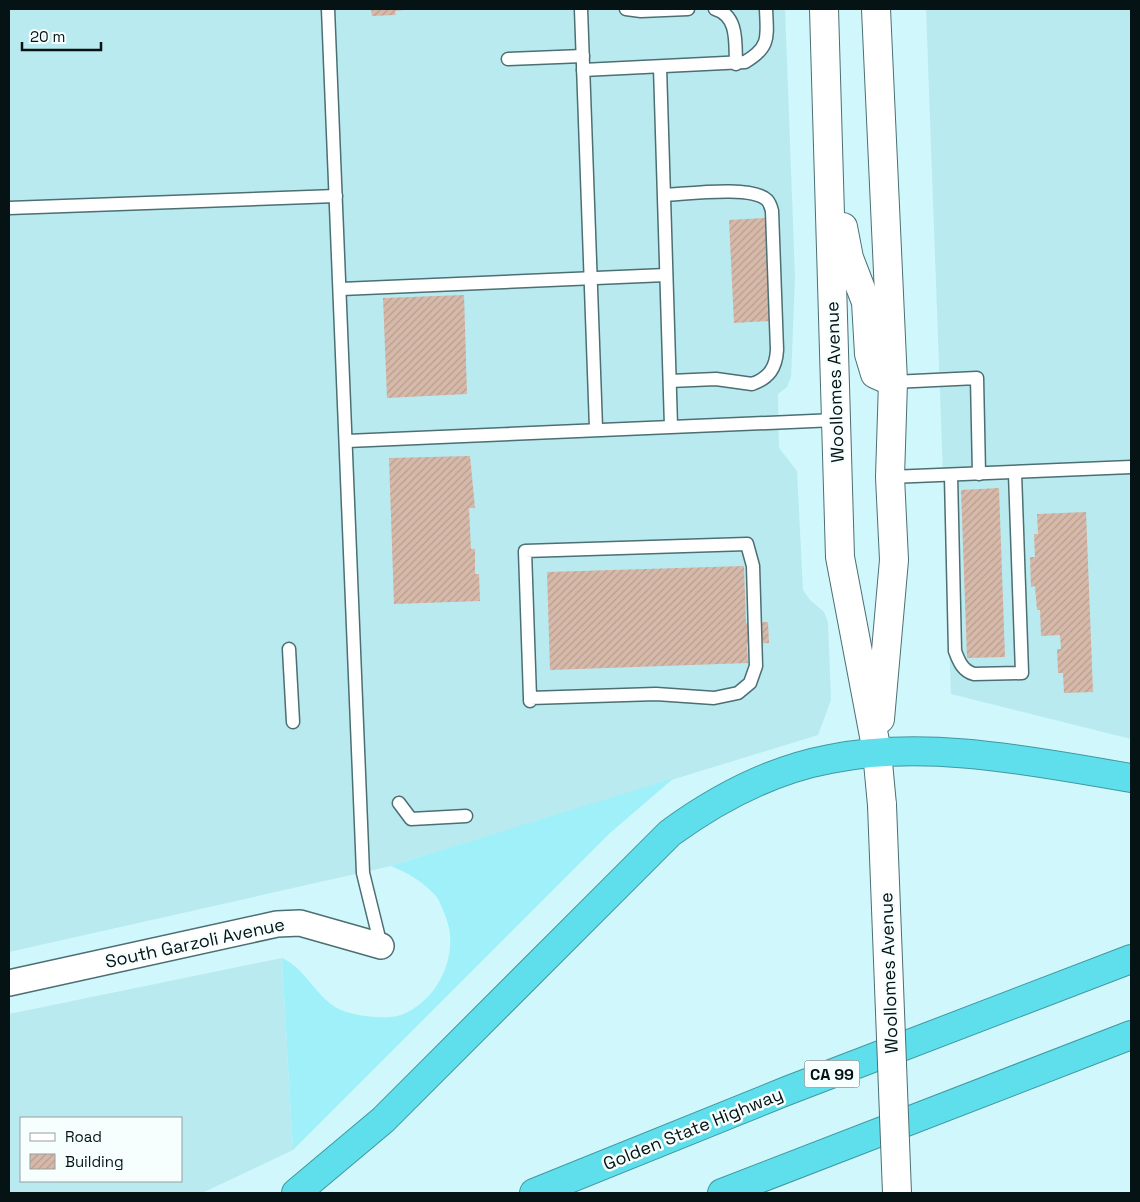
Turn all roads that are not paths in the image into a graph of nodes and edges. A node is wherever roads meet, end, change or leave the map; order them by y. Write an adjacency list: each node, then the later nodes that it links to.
1 (328, 9): 16 (lane)
2 (581, 9): 9 (lane)
3 (626, 9): 4 (lane)
4 (688, 9)
5 (714, 9): 11 (lane)
6 (766, 9): 11 (lane)
7 (824, 9): 14 (street, Woollomes Avenue)
8 (876, 9): 22 (street, Woollomes Avenue)
9 (582, 56): 10 (lane); 13 (lane)
10 (508, 59)
11 (741, 63): 12 (lane)
12 (660, 67): 13 (lane); 15 (lane)
13 (583, 70): 19 (lane)
14 (829, 164): 22 (street); 23 (street, Woollomes Avenue)
15 (665, 195): 18 (lane); 21 (lane)
16 (336, 196): 17 (lane); 20 (lane)
17 (9, 208)
18 (666, 275): 19 (lane); 21 (lane)
19 (591, 279): 20 (lane); 25 (lane)
20 (341, 289): 26 (lane)
21 (670, 381): 24 (lane)
22 (893, 382): 29 (lane); 31 (street, Woollomes Avenue)
23 (835, 420): 24 (lane); 35 (street, Woollomes Avenue)
24 (671, 426): 25 (lane)
25 (596, 428): 26 (lane)
26 (346, 441): 39 (lane)
27 (1131, 467): 28 (lane)
28 (1015, 473): 29 (lane); 30 (lane)
29 (979, 474): 30 (lane)
30 (950, 475): 31 (lane)
31 (890, 477): 35 (street, Woollomes Avenue)
32 (289, 649): 34 (lane)
33 (530, 699): 33 (lane)
34 (293, 722)
35 (877, 752): 36 (highway); 43 (highway); 46 (street, Woollomes Avenue, bridge)
36 (1131, 778)
37 (399, 803): 38 (lane)
38 (466, 816)
39 (381, 946): 41 (street, South Garzoli Avenue)
40 (1131, 959): 44 (highway, Golden State Highway / CA 99)
41 (9, 983)
42 (1131, 1035): 45 (highway)
43 (296, 1193)
44 (534, 1193)
45 (722, 1193)
46 (897, 1193)

